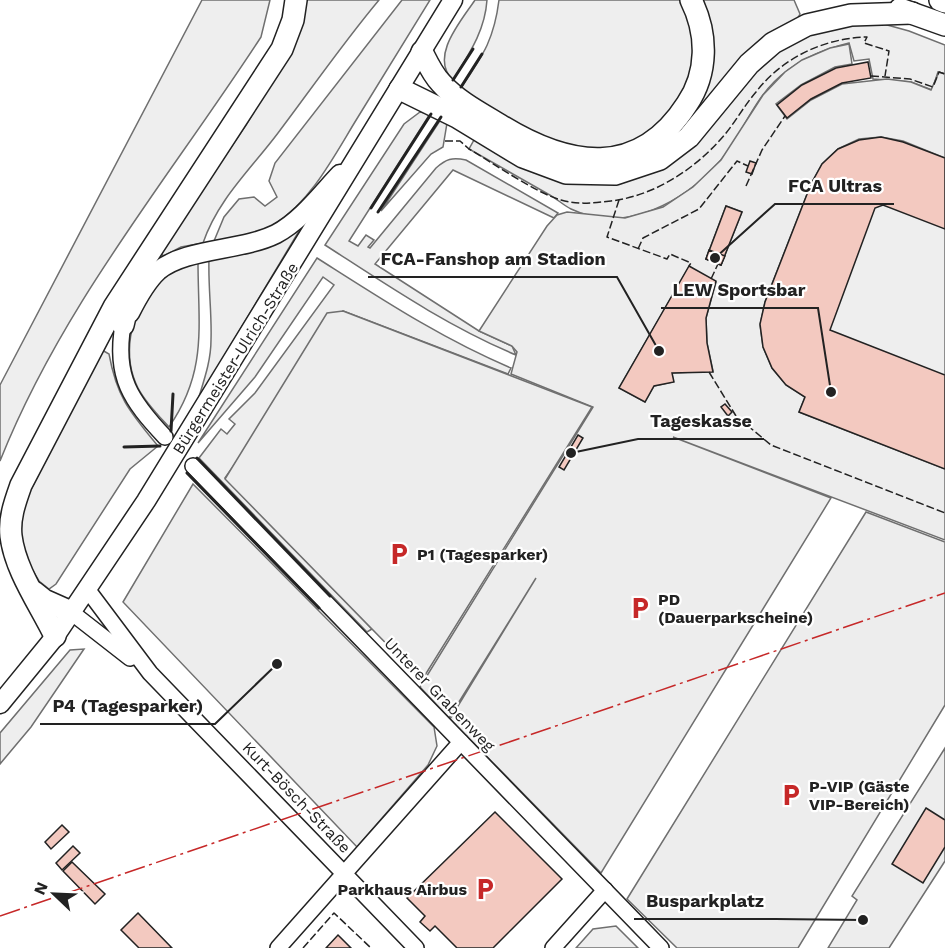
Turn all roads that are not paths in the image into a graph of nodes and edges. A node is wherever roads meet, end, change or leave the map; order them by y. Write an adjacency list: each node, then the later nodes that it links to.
1 (296, 0): 12 (highway)
2 (453, 0): 9 (main road, Bürgermeister-Ulrich-Straße)
3 (691, 0): 9 (highway)
4 (872, 0): 7 (highway)
5 (940, 0): 6 (highway)
6 (945, 2)
7 (912, 14): 8 (highway); 10 (highway)
8 (945, 25)
9 (422, 52): 10 (main road, Bürgermeister-Ulrich-Straße)
10 (400, 89): 11 (main road, Bürgermeister-Ulrich-Straße)
11 (362, 152): 13 (main road); 17 (main road, Bürgermeister-Ulrich-Straße)
12 (151, 247): 13 (highway); 16 (highway)
13 (123, 325): 14 (street)
14 (165, 437)
15 (193, 466): 22 (street, Unterer Grabenweg)
16 (32, 589): 18 (highway); 19 (highway)
17 (87, 589): 18 (main road, Bürgermeister-Ulrich-Straße); 20 (street, Kurt-Bösch-Straße)
18 (72, 612): 19 (main road, Bürgermeister-Ulrich-Straße); 20 (street, Kurt-Bösch-Straße)
19 (56, 636): 21 (main road, Bürgermeister-Ulrich-Straße)
20 (150, 673): 23 (street, Kurt-Bösch-Straße)
21 (0, 704)
22 (461, 742): 23 (street); 24 (street, Unterer Grabenweg)
23 (345, 873): 25 (street); 26 (street, Kurt-Bösch-Straße)
24 (605, 890): 27 (street); 28 (street, Unterer Grabenweg)
25 (278, 948)
26 (417, 948)
27 (554, 948)
28 (662, 948)

